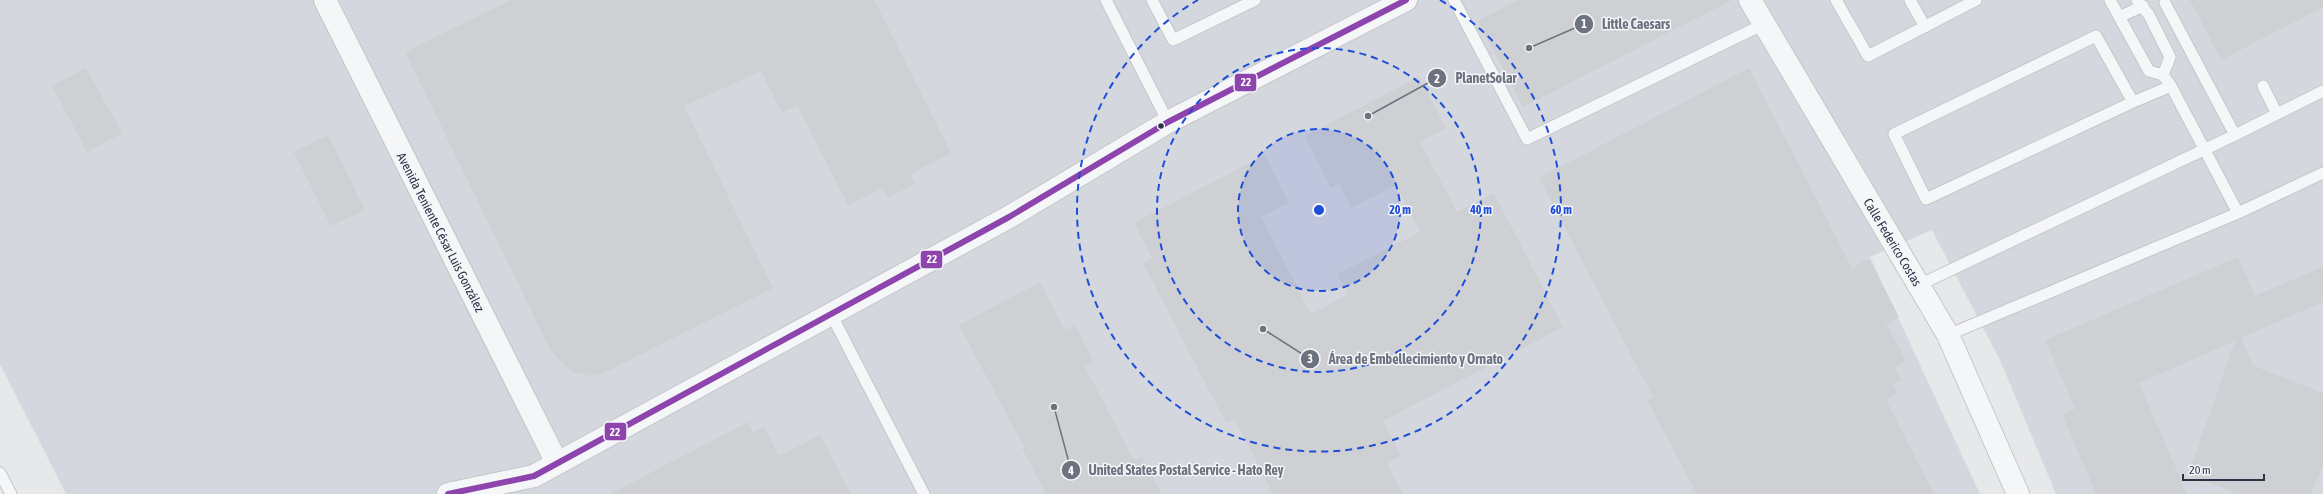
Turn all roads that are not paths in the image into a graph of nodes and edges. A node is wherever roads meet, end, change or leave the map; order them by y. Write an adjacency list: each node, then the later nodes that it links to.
1 (325, 0): 31 (street, Avenida Teniente César Luis González)
2 (1152, 0): 3 (lane)
3 (1255, 0)
4 (1454, 0): 15 (lane)
5 (1750, 0): 15 (street, Calle Federico Costas)
6 (1836, 0): 16 (lane)
7 (1910, 0): 16 (lane)
8 (1976, 0): 16 (lane)
9 (2110, 0): 14 (lane)
10 (1109, 1): 23 (lane)
11 (1396, 2): 23 (street)
12 (2140, 3): 14 (lane); 17 (lane)
13 (2165, 3): 24 (lane)
14 (2120, 17): 17 (lane)
15 (1764, 24): 28 (street, Calle Federico Costas)
16 (1925, 27)
17 (2163, 75): 18 (lane)
18 (2171, 86): 21 (lane); 25 (lane)
19 (2263, 86): 22 (lane)
20 (2323, 91): 22 (lane)
21 (2132, 102): 21 (lane)
22 (2277, 114): 24 (lane)
23 (1168, 122): 29 (street)
24 (2235, 135): 25 (lane)
25 (2203, 149): 27 (lane); 28 (lane)
26 (2323, 173): 27 (lane)
27 (2238, 213): 30 (lane)
28 (1919, 286): 30 (street, Calle Federico Costas)
29 (830, 314): 31 (street); 37 (lane)
30 (1948, 335): 38 (street, Calle Federico Costas)
31 (557, 463): 33 (street)
32 (0, 473): 34 (lane)
33 (536, 485): 35 (street); 36 (street)
34 (11, 494)
35 (448, 494)
36 (518, 494)
37 (924, 494)
38 (2018, 494)

